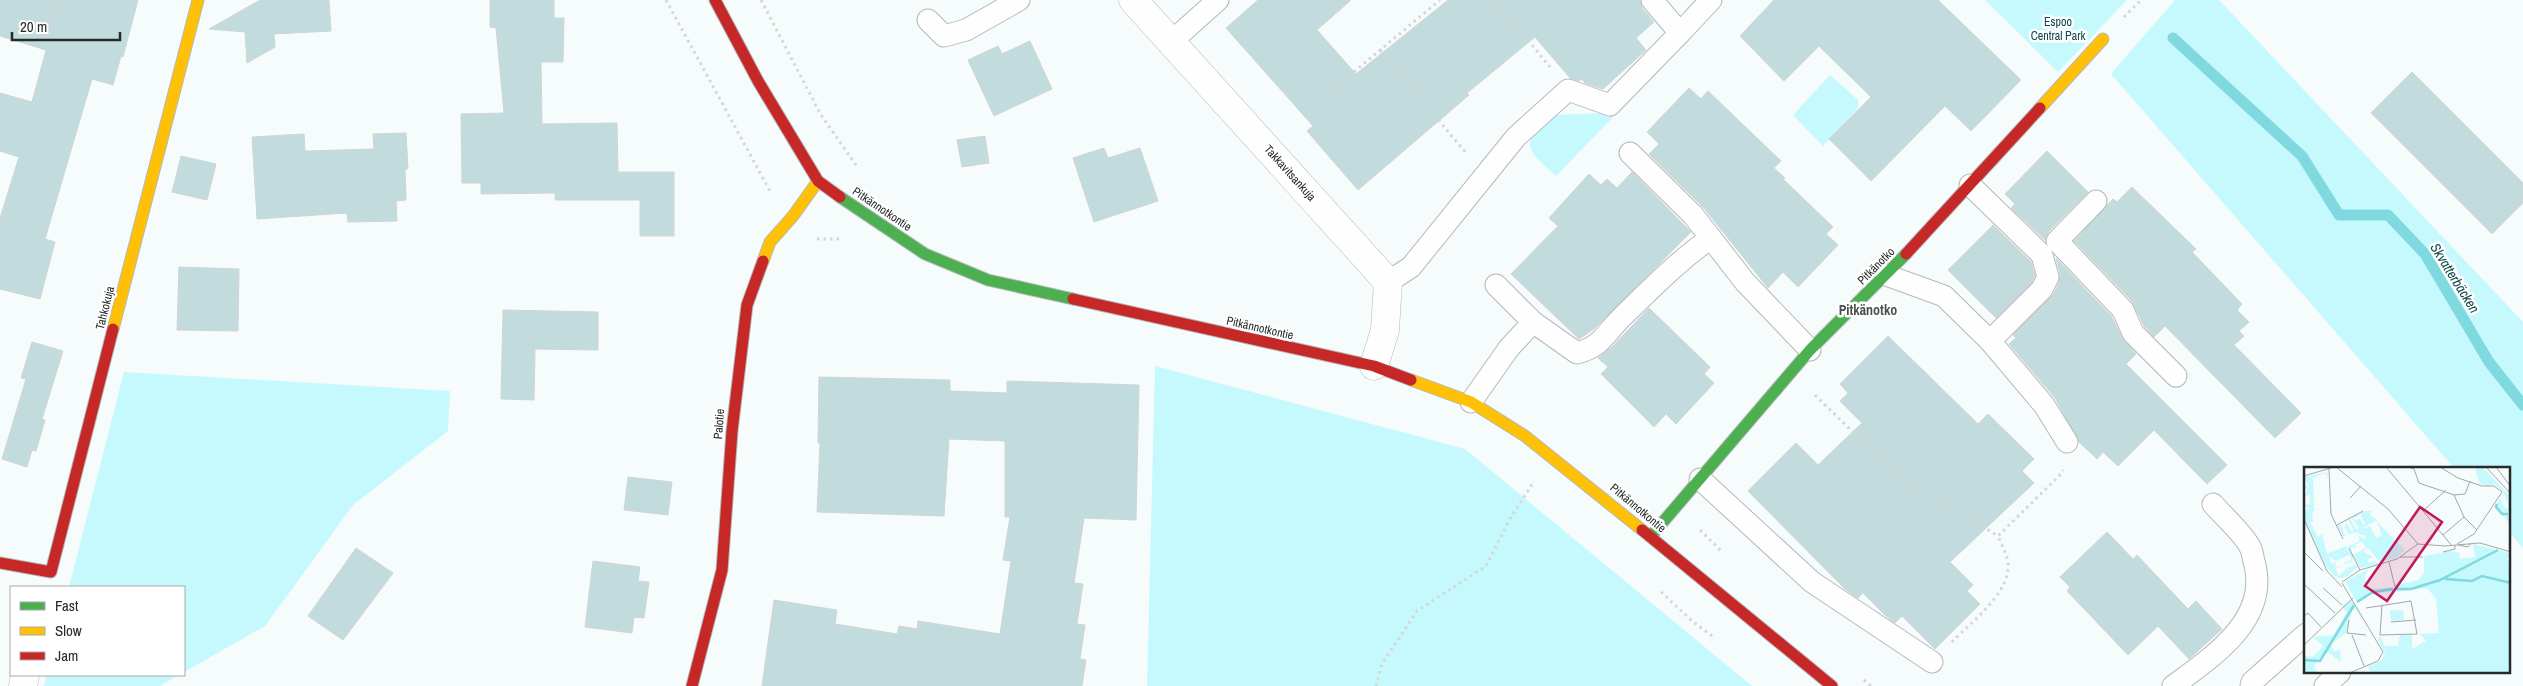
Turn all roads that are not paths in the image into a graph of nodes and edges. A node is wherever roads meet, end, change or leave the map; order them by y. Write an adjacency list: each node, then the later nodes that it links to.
1 (198, 0): 32 (street, Tahkokuja)
2 (715, 0): 13 (street, Pitkännotkontie)
3 (1019, 0): 8 (lane)
4 (1133, 0): 11 (street, Takkavitsankuja)
5 (1218, 0): 11 (lane)
6 (1652, 0): 9 (lane)
7 (1711, 0): 9 (lane)
8 (928, 20)
9 (1680, 33): 19 (lane)
10 (2103, 38): 14 (street, Pitkänotko)
11 (1171, 42): 19 (street, Takkavitsankuja)
12 (1630, 153): 16 (lane)
13 (818, 181): 24 (street, Pitkännotkontie); 36 (street, Palotie)
14 (1970, 186): 17 (lane); 18 (street, Pitkänotko)
15 (2096, 201): 17 (lane)
16 (1711, 238): 21 (lane); 23 (lane)
17 (2049, 248): 22 (lane); 25 (lane)
18 (1886, 275): 22 (lane); 23 (street, Pitkänotko)
19 (1388, 282): 24 (street)
20 (1496, 284): 21 (lane)
21 (1533, 322): 26 (lane)
22 (1990, 341): 27 (lane)
23 (1810, 350): 28 (street, Pitkänotko)
24 (1374, 366): 26 (street, Pitkännotkontie)
25 (2176, 376)
26 (1471, 402): 30 (street, Pitkännotkontie)
27 (2067, 442)
28 (1700, 479): 30 (street, Pitkänotko); 34 (lane)
29 (2212, 504): 38 (lane)
30 (1651, 536): 37 (street, Pitkännotkontie)
31 (0, 563): 32 (street, Tahkokuja)
32 (49, 580)
33 (2304, 636): 39 (lane)
34 (1932, 662)
35 (2338, 674): 40 (lane)
36 (692, 686)
37 (1832, 686)
38 (2173, 686)
39 (2251, 686)
40 (2325, 686)

